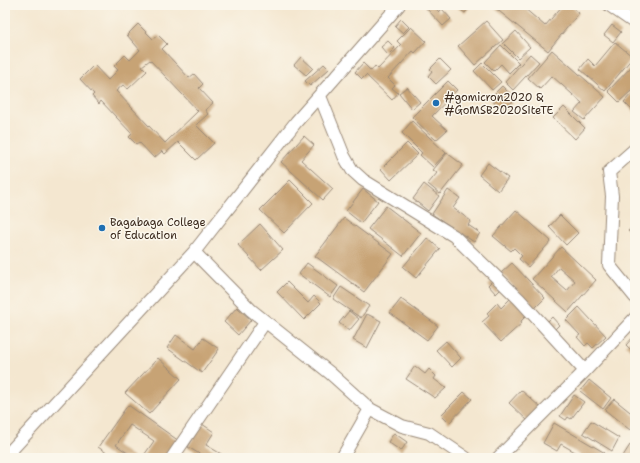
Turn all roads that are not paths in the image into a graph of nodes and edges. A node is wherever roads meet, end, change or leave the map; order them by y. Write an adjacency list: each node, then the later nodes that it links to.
1 (399, 5): 4 (street)
2 (609, 5): 3 (street)
3 (635, 23)
4 (320, 96): 6 (street); 10 (street)
5 (635, 149): 7 (street)
6 (194, 252): 9 (street); 12 (street)
7 (635, 297)
8 (635, 318): 10 (street)
9 (265, 322): 11 (street); 13 (street)
10 (585, 371): 16 (street)
11 (370, 409): 14 (street); 15 (street)
12 (5, 456)
13 (172, 458)
14 (342, 458)
15 (466, 458)
16 (498, 458)

